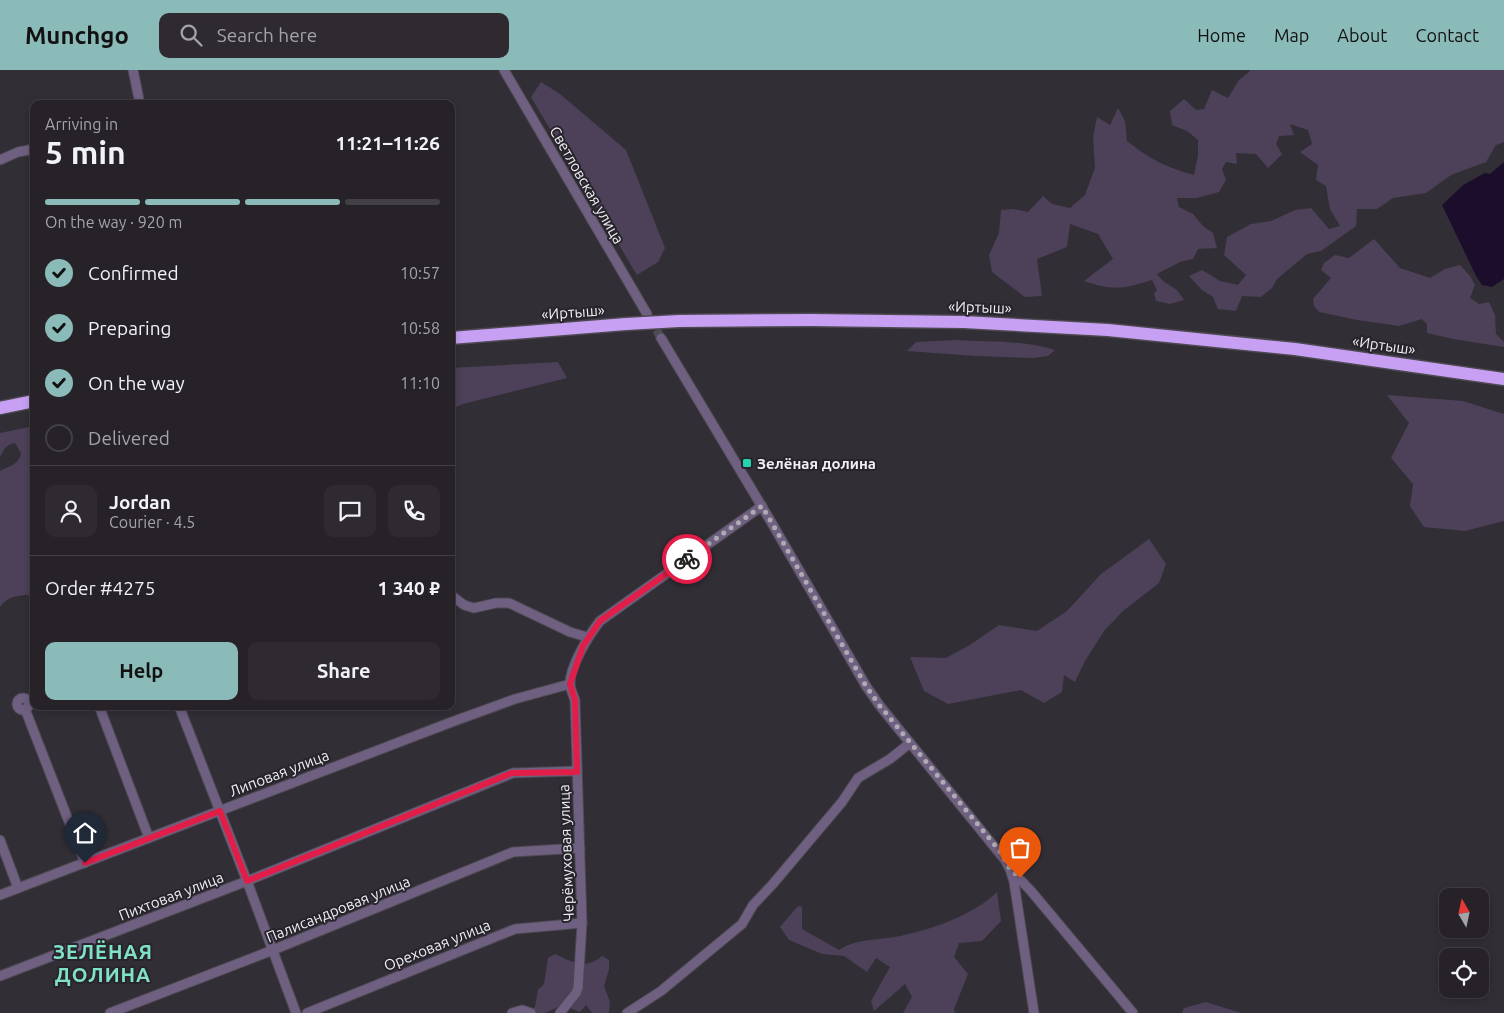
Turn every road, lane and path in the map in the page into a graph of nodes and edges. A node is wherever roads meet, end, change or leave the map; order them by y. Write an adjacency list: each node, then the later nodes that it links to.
1 (133, 70): 3 (street)
2 (504, 70): 6 (street, Светловская улица)
3 (139, 100)
4 (30, 150): 5 (street)
5 (0, 160)
6 (647, 314)
7 (455, 338): 9 (highway, «Иртыш», bridge)
8 (661, 338): 12 (street)
9 (1504, 379)
10 (30, 402): 11 (highway)
11 (0, 408)
12 (762, 506): 14 (street); 19 (street)
13 (455, 598): 14 (street)
14 (587, 638): 15 (street)
15 (570, 684): 20 (street, Черёмуховая улица); 21 (street, Липовая улица)
16 (25, 710): 25 (street)
17 (101, 710): 22 (street)
18 (181, 710): 21 (street)
19 (910, 743): 26 (street); 39 (street)
20 (577, 772): 24 (street, Черёмуховая улица); 27 (street, Пихтовая улица)
21 (220, 811): 22 (street, Липовая улица); 27 (street)
22 (149, 838): 25 (street, Липовая улица)
23 (0, 840): 28 (street)
24 (580, 848): 30 (street, Черёмуховая улица); 31 (street, Палисандровая улица)
25 (85, 863): 28 (street, Липовая улица)
26 (1010, 869): 40 (street); 41 (street)
27 (247, 881): 31 (street); 32 (street, Пихтовая улица)
28 (18, 888): 29 (street, Липовая улица)
29 (0, 895)
30 (582, 924): 35 (street, Ореховая улица); 38 (street, Черёмуховая улица)
31 (273, 950): 33 (street, Палисандровая улица); 34 (street)
32 (0, 976)
33 (110, 1013)
34 (296, 1013)
35 (307, 1013)
36 (512, 1013): 37 (street)
37 (531, 1013)
38 (560, 1013)
39 (628, 1013)
40 (1034, 1013)
41 (1133, 1013)

